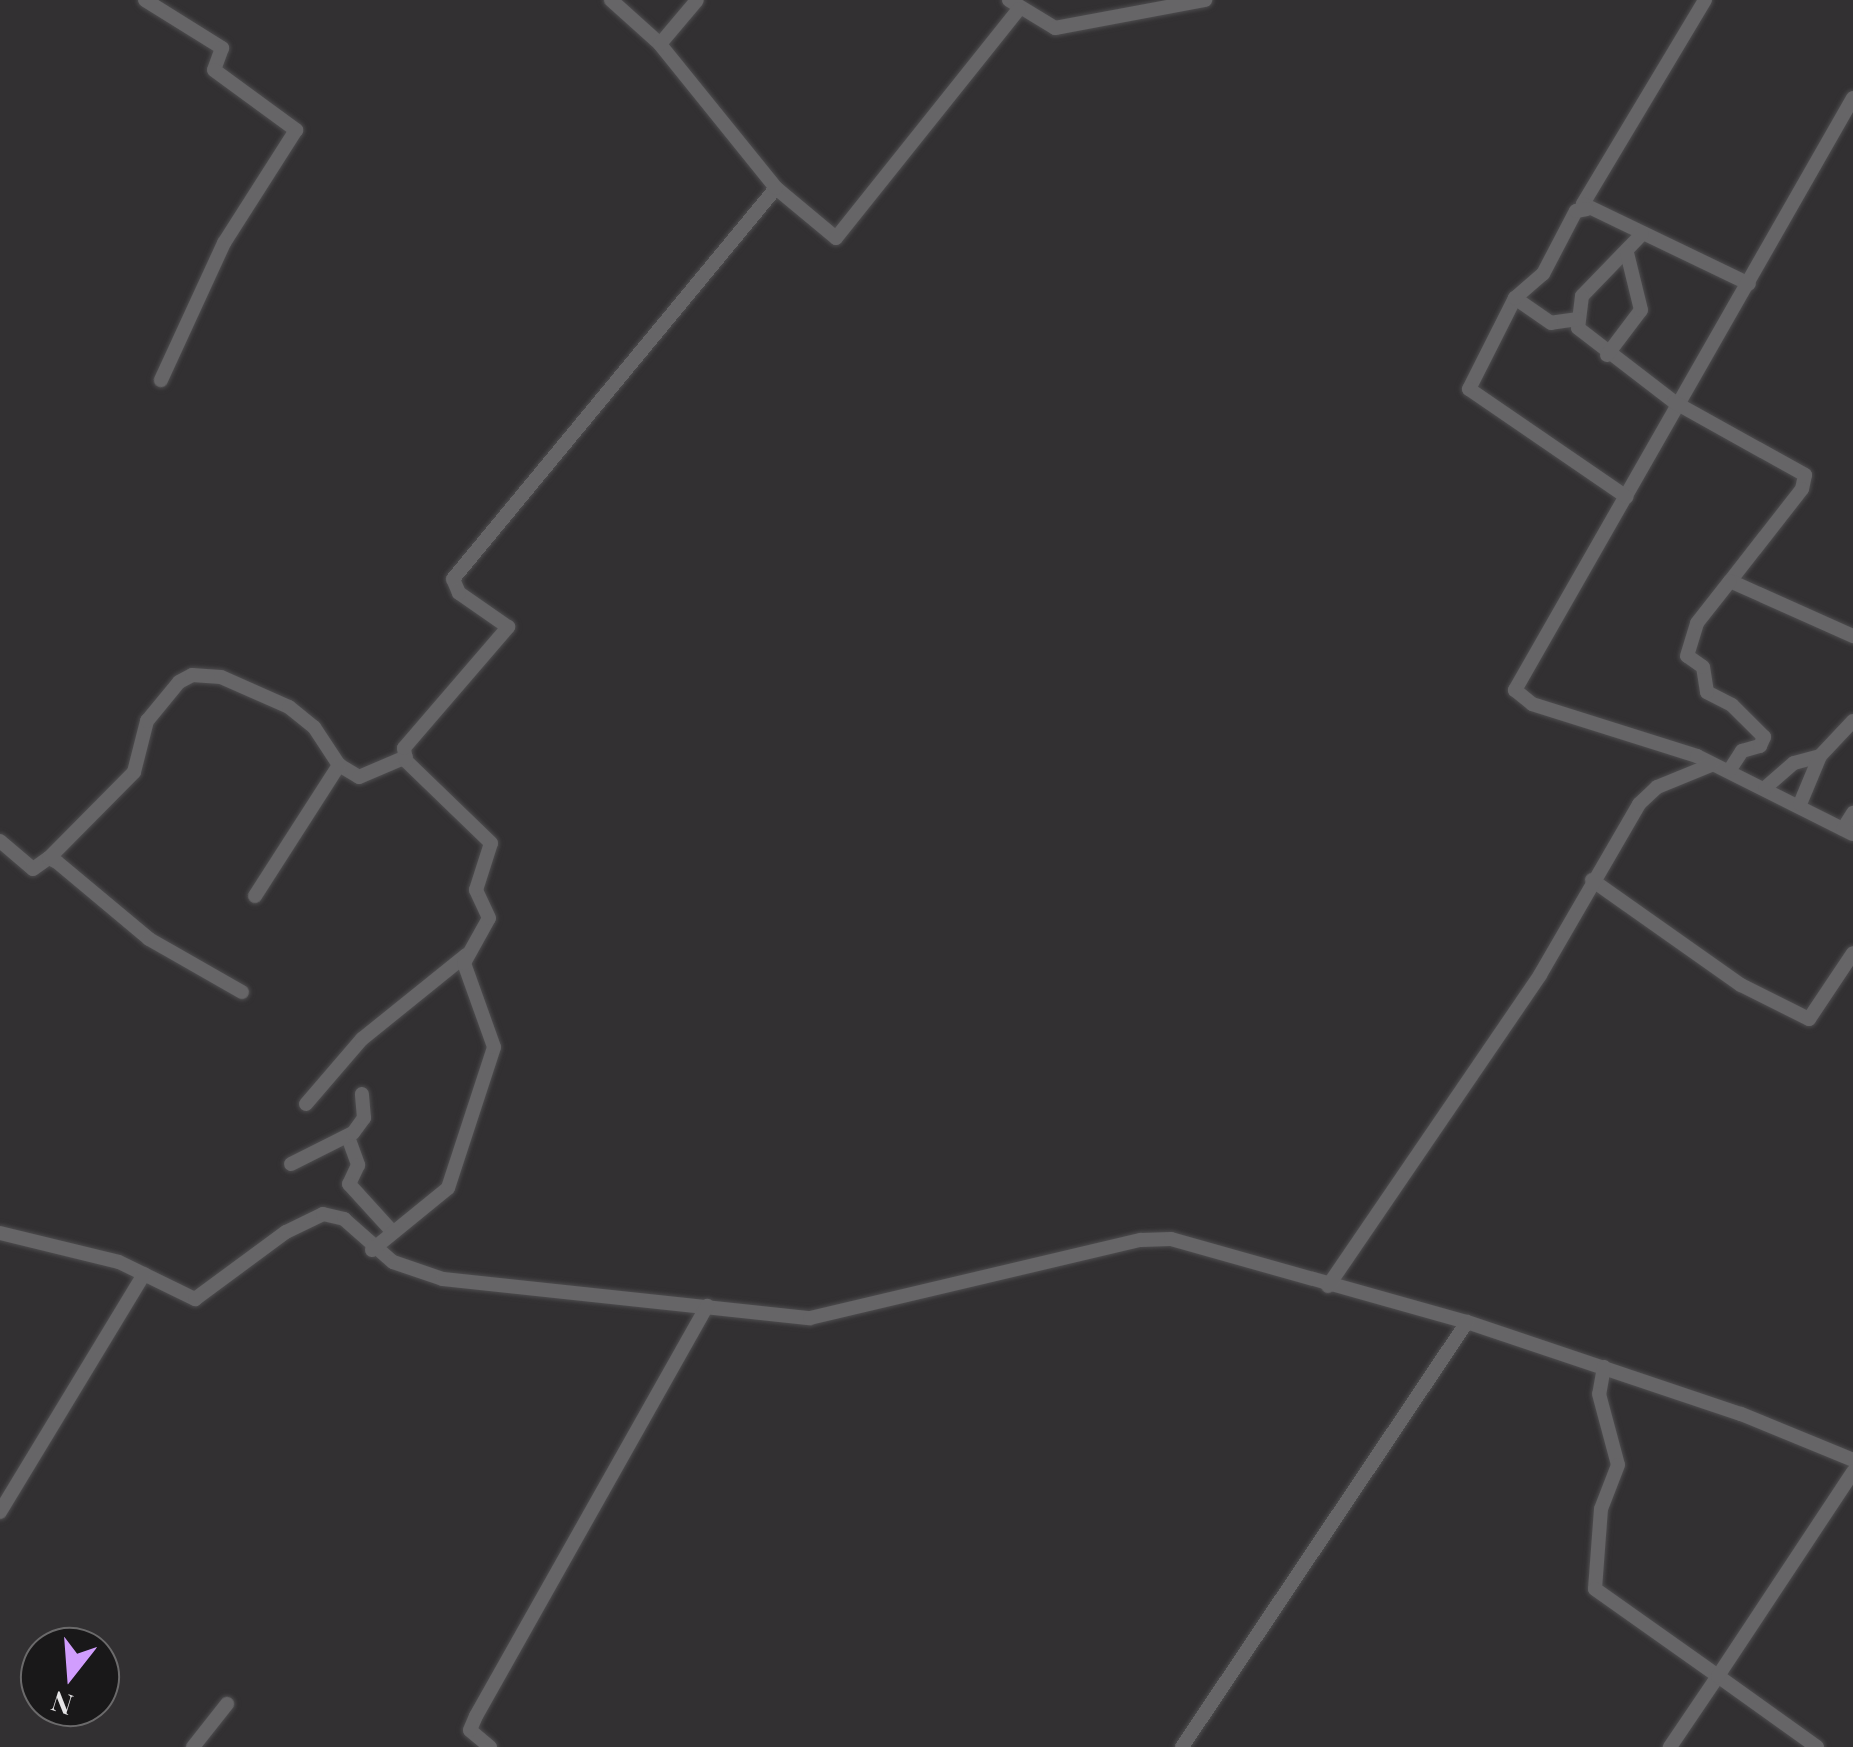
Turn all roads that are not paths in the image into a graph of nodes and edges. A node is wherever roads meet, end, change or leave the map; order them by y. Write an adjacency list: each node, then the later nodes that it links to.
1 (145, 0): 19 (street)
2 (612, 0): 9 (street)
3 (696, 0): 9 (street)
4 (1205, 0): 6 (street)
5 (1706, 0): 12 (street)
6 (1181, 3): 7 (street)
7 (1153, 4): 8 (street)
8 (1014, 5): 11 (street)
9 (660, 44): 11 (street)
10 (1853, 98): 15 (street)
11 (776, 188): 26 (street)
12 (1587, 209): 13 (street); 16 (street)
13 (1642, 234): 14 (street); 15 (street)
14 (1626, 252): 17 (street); 18 (street)
15 (1749, 284): 20 (street)
16 (1515, 298): 17 (street); 21 (street)
17 (1578, 319): 18 (street)
18 (1607, 355): 20 (street)
19 (161, 380)
20 (1674, 402): 21 (street); 22 (street)
21 (1627, 497): 27 (street)
22 (1730, 581): 23 (street); 29 (street)
23 (1853, 636)
24 (1853, 721): 25 (street)
25 (1820, 756): 30 (street); 31 (street)
26 (406, 757): 28 (street); 39 (street)
27 (1704, 760): 29 (street); 36 (street)
28 (339, 765): 35 (street); 37 (street)
29 (1729, 771): 30 (street)
30 (1765, 788): 31 (street)
31 (1800, 804): 33 (street)
32 (1853, 813): 33 (street)
33 (1848, 832)
34 (0, 840): 35 (street)
35 (49, 858): 40 (street)
36 (1592, 880): 38 (street); 49 (street)
37 (255, 896)
38 (1853, 953)
39 (466, 955): 42 (street); 45 (street)
40 (242, 992)
41 (362, 1094): 43 (street)
42 (306, 1104)
43 (348, 1137): 44 (street); 45 (street)
44 (292, 1164)
45 (390, 1229): 47 (street)
46 (0, 1233): 48 (street)
47 (372, 1250): 48 (street); 50 (street)
48 (144, 1274): 55 (street)
49 (1328, 1286): 50 (street); 51 (street)
50 (707, 1306): 59 (street)
51 (1467, 1322): 52 (street); 60 (street)
52 (1604, 1367): 53 (street); 56 (street)
53 (1853, 1460)
54 (1853, 1472): 56 (street)
55 (0, 1512)
56 (1718, 1676): 61 (street); 62 (street)
57 (227, 1704): 58 (street)
58 (193, 1747)
59 (490, 1747)
60 (1182, 1747)
61 (1670, 1747)
62 (1817, 1747)

